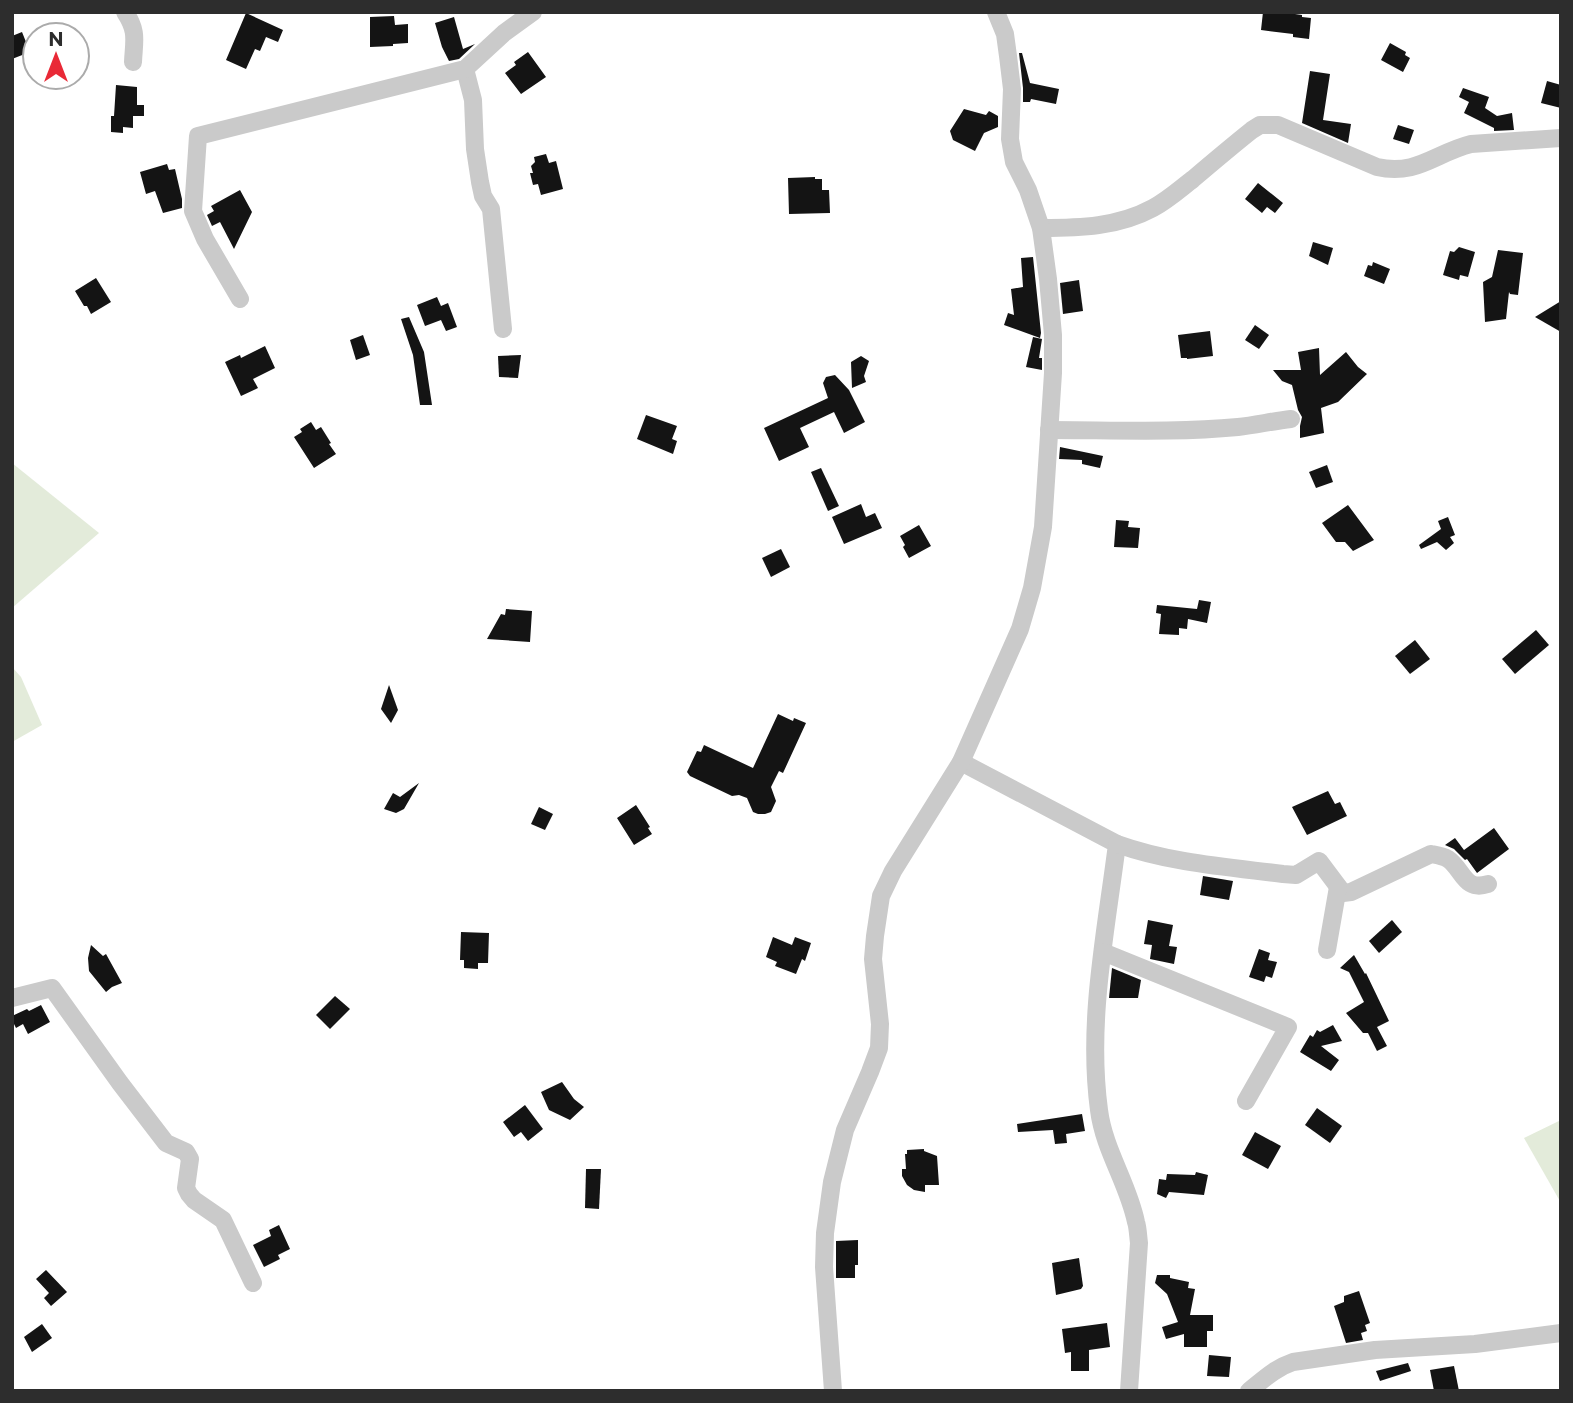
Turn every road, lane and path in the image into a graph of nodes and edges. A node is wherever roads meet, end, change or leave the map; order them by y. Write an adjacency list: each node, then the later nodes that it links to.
1 (125, 12): 4 (street)
2 (533, 12): 5 (street)
3 (996, 12): 7 (street)
4 (133, 62)
5 (465, 69): 8 (street); 9 (street)
6 (1561, 138): 7 (street)
7 (1041, 228): 11 (street)
8 (240, 299)
9 (503, 329)
10 (1291, 419): 11 (street)
11 (1049, 430): 12 (street)
12 (961, 762): 13 (street); 22 (street)
13 (1117, 844): 15 (street); 17 (street)
14 (1488, 884): 15 (street)
15 (1338, 887): 16 (street)
16 (1327, 950)
17 (1103, 952): 19 (street); 23 (street)
18 (12, 998): 20 (street)
19 (1246, 1101)
20 (253, 1283)
21 (1561, 1333): 24 (street)
22 (833, 1391)
23 (1129, 1391)
24 (1249, 1391)

